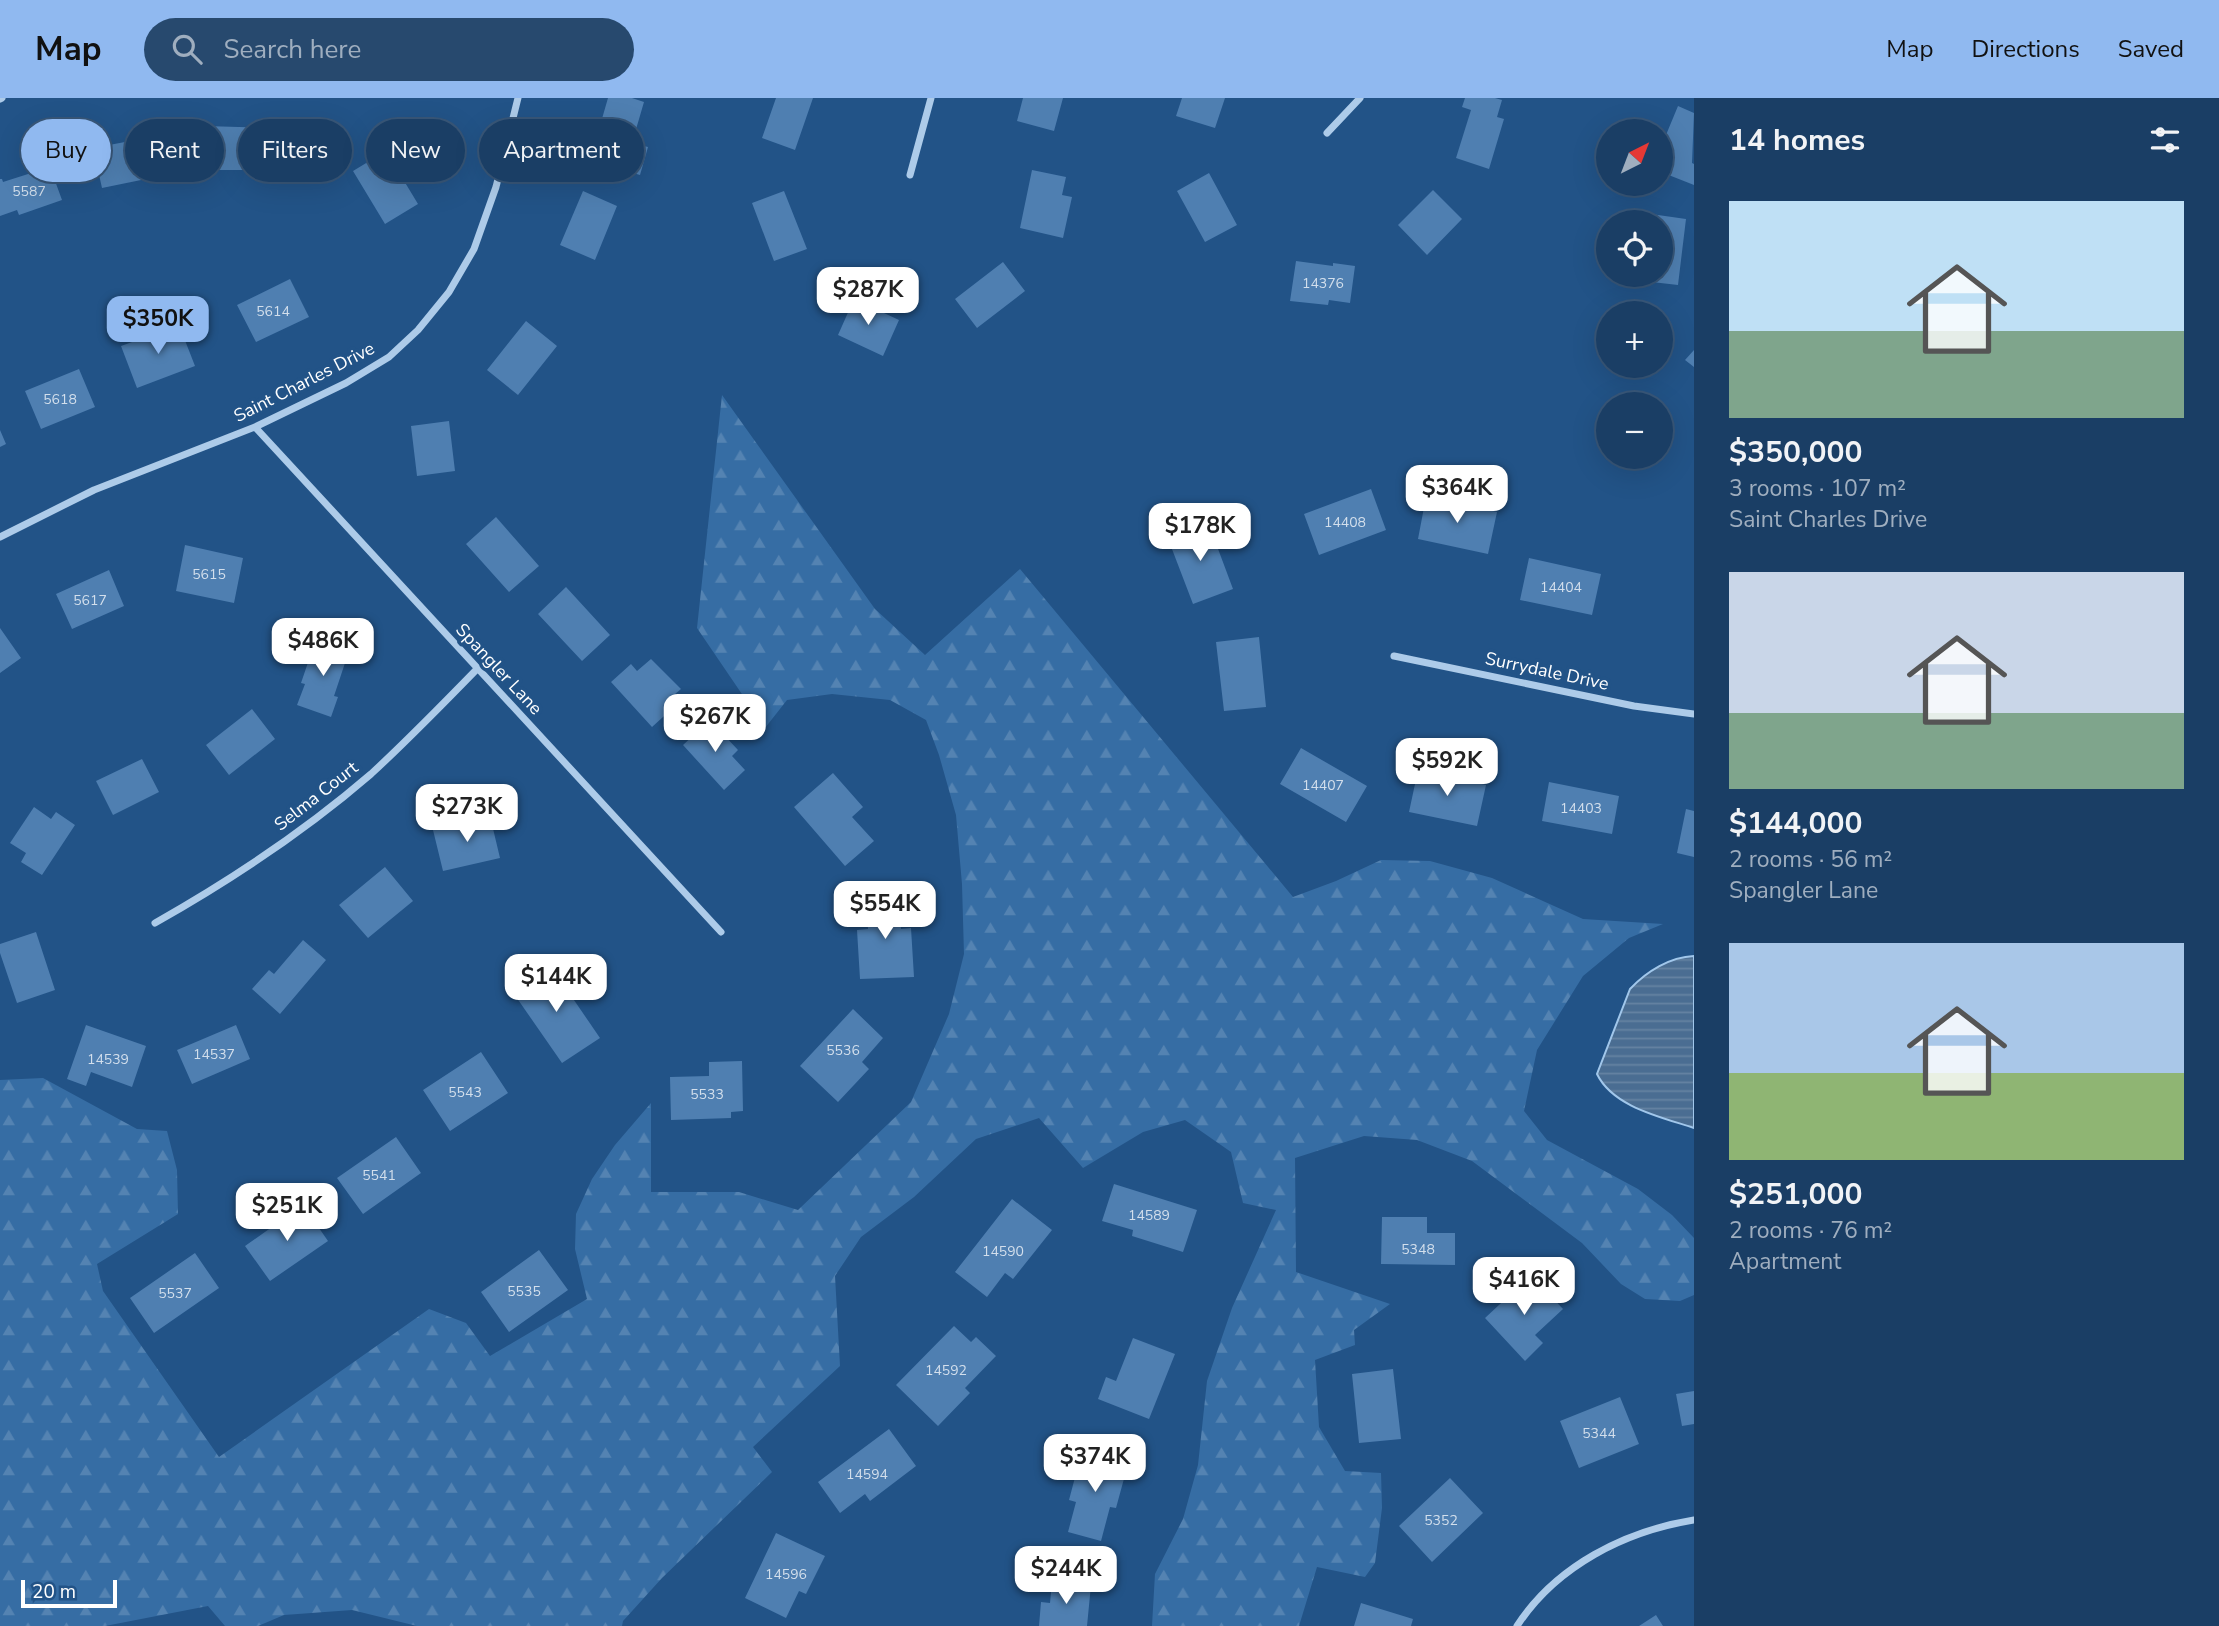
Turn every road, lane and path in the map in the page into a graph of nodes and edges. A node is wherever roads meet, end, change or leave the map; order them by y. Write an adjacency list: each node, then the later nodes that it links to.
1 (518, 98): 6 (street, Saint Charles Drive)
2 (930, 98): 5 (street)
3 (1360, 98): 4 (street)
4 (1327, 133)
5 (910, 175)
6 (255, 427): 7 (street, Saint Charles Drive); 9 (street, Spangler Lane)
7 (0, 537)
8 (1394, 656): 10 (street, Surrydale Drive)
9 (478, 668): 11 (street, Selma Court); 12 (street, Spangler Lane)
10 (1694, 714)
11 (155, 923)
12 (721, 932)
13 (1694, 1520): 14 (street)
14 (1517, 1626)

